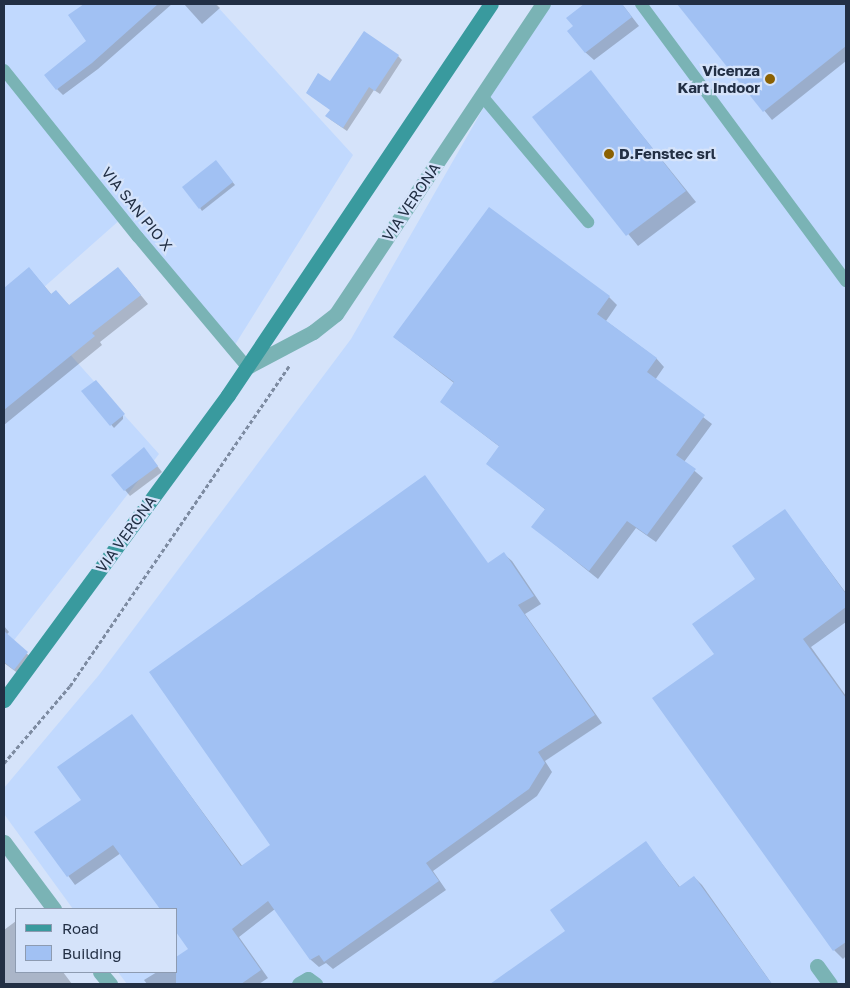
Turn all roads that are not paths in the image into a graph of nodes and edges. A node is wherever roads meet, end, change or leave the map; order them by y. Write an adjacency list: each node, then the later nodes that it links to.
1 (491, 4): 8 (main road, VIA VERONA)
2 (543, 4): 5 (street, VIA VERONA)
3 (641, 4): 7 (lane)
4 (4, 70): 8 (lane, VIA SAN PIO X)
5 (482, 96): 6 (lane); 8 (street, VIA VERONA)
6 (588, 222)
7 (844, 275)
8 (247, 367): 9 (main road, VIA VERONA)
9 (4, 700)
10 (4, 842): 11 (street)
11 (53, 908)
12 (817, 966): 17 (street)
13 (101, 973): 14 (street)
14 (110, 984)
15 (299, 984): 16 (street)
16 (314, 984)
17 (830, 984)

